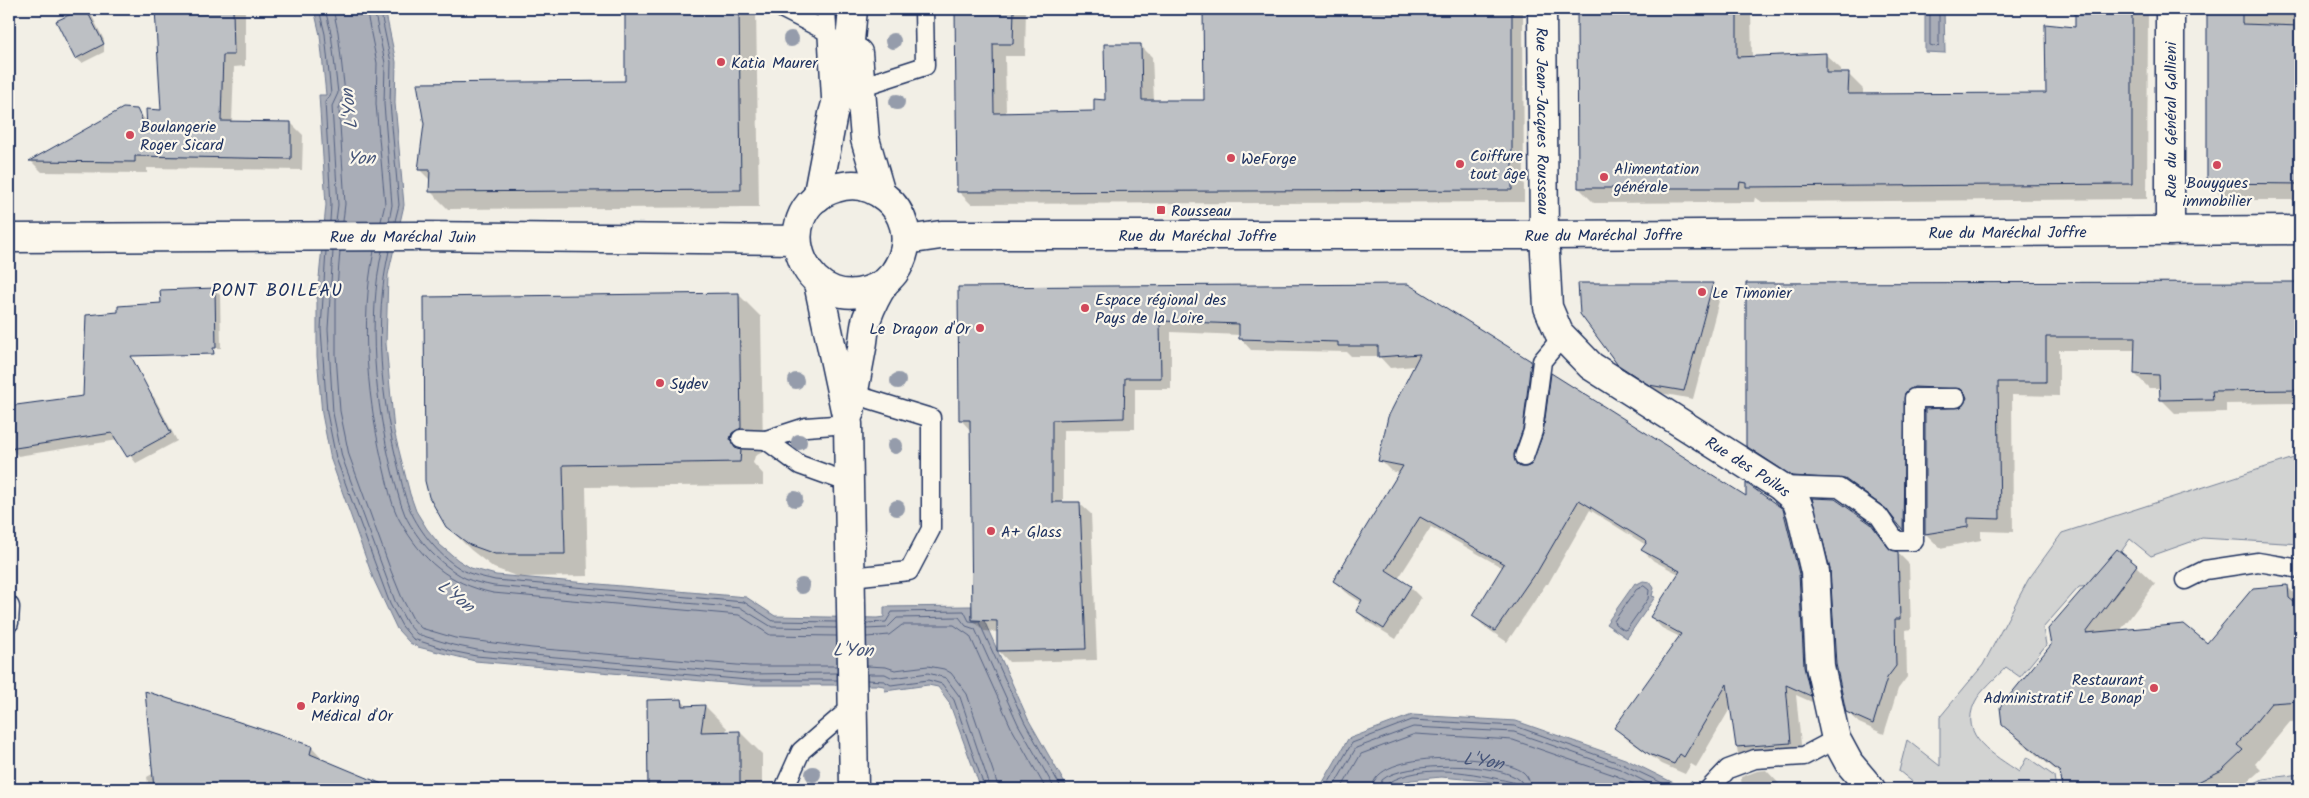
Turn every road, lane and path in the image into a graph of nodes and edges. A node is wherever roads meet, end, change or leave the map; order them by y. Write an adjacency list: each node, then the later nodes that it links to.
1 (783, 9): 7 (lane)
2 (826, 9): 7 (lane)
3 (854, 9): 8 (street); 9 (street)
4 (924, 9): 9 (lane)
5 (1542, 9): 15 (street, Rue Jean-Jacques Rousseau)
6 (2170, 9): 14 (street, Rue du Général Gallieni)
7 (826, 31): 8 (lane); 10 (lane)
8 (848, 62): 10 (street)
9 (860, 87): 11 (street)
10 (833, 114): 12 (street)
11 (881, 194): 12 (street); 18 (street)
12 (817, 198): 17 (street)
13 (2300, 230): 14 (street, Rue du Maréchal Joffre)
14 (2170, 231): 15 (street, Rue du Maréchal Joffre)
15 (1544, 235): 18 (street, Rue du Maréchal Joffre); 21 (street, Rue des Poilus)
16 (9, 238): 17 (street, Rue du Maréchal Juin)
17 (797, 240): 19 (street)
18 (906, 240): 20 (street)
19 (818, 283): 20 (street); 24 (street)
20 (884, 283): 22 (street)
21 (1562, 336): 27 (lane); 29 (street, Rue des Poilus)
22 (854, 394): 24 (street); 32 (lane)
23 (1956, 398): 29 (lane)
24 (848, 424): 26 (lane); 28 (street)
25 (741, 439): 26 (lane)
26 (766, 440): 28 (lane)
27 (1524, 457)
28 (850, 483): 32 (street)
29 (1780, 486): 36 (street, Rue des Poilus)
30 (2300, 568): 31 (lane)
31 (2185, 580)
32 (852, 590): 35 (street)
33 (9, 605): 34 (lane)
34 (9, 623)
35 (852, 707): 37 (lane); 38 (street)
36 (1836, 739): 39 (lane); 40 (street, Rue des Poilus)
37 (784, 789)
38 (854, 789)
39 (1709, 789)
40 (1871, 789)

